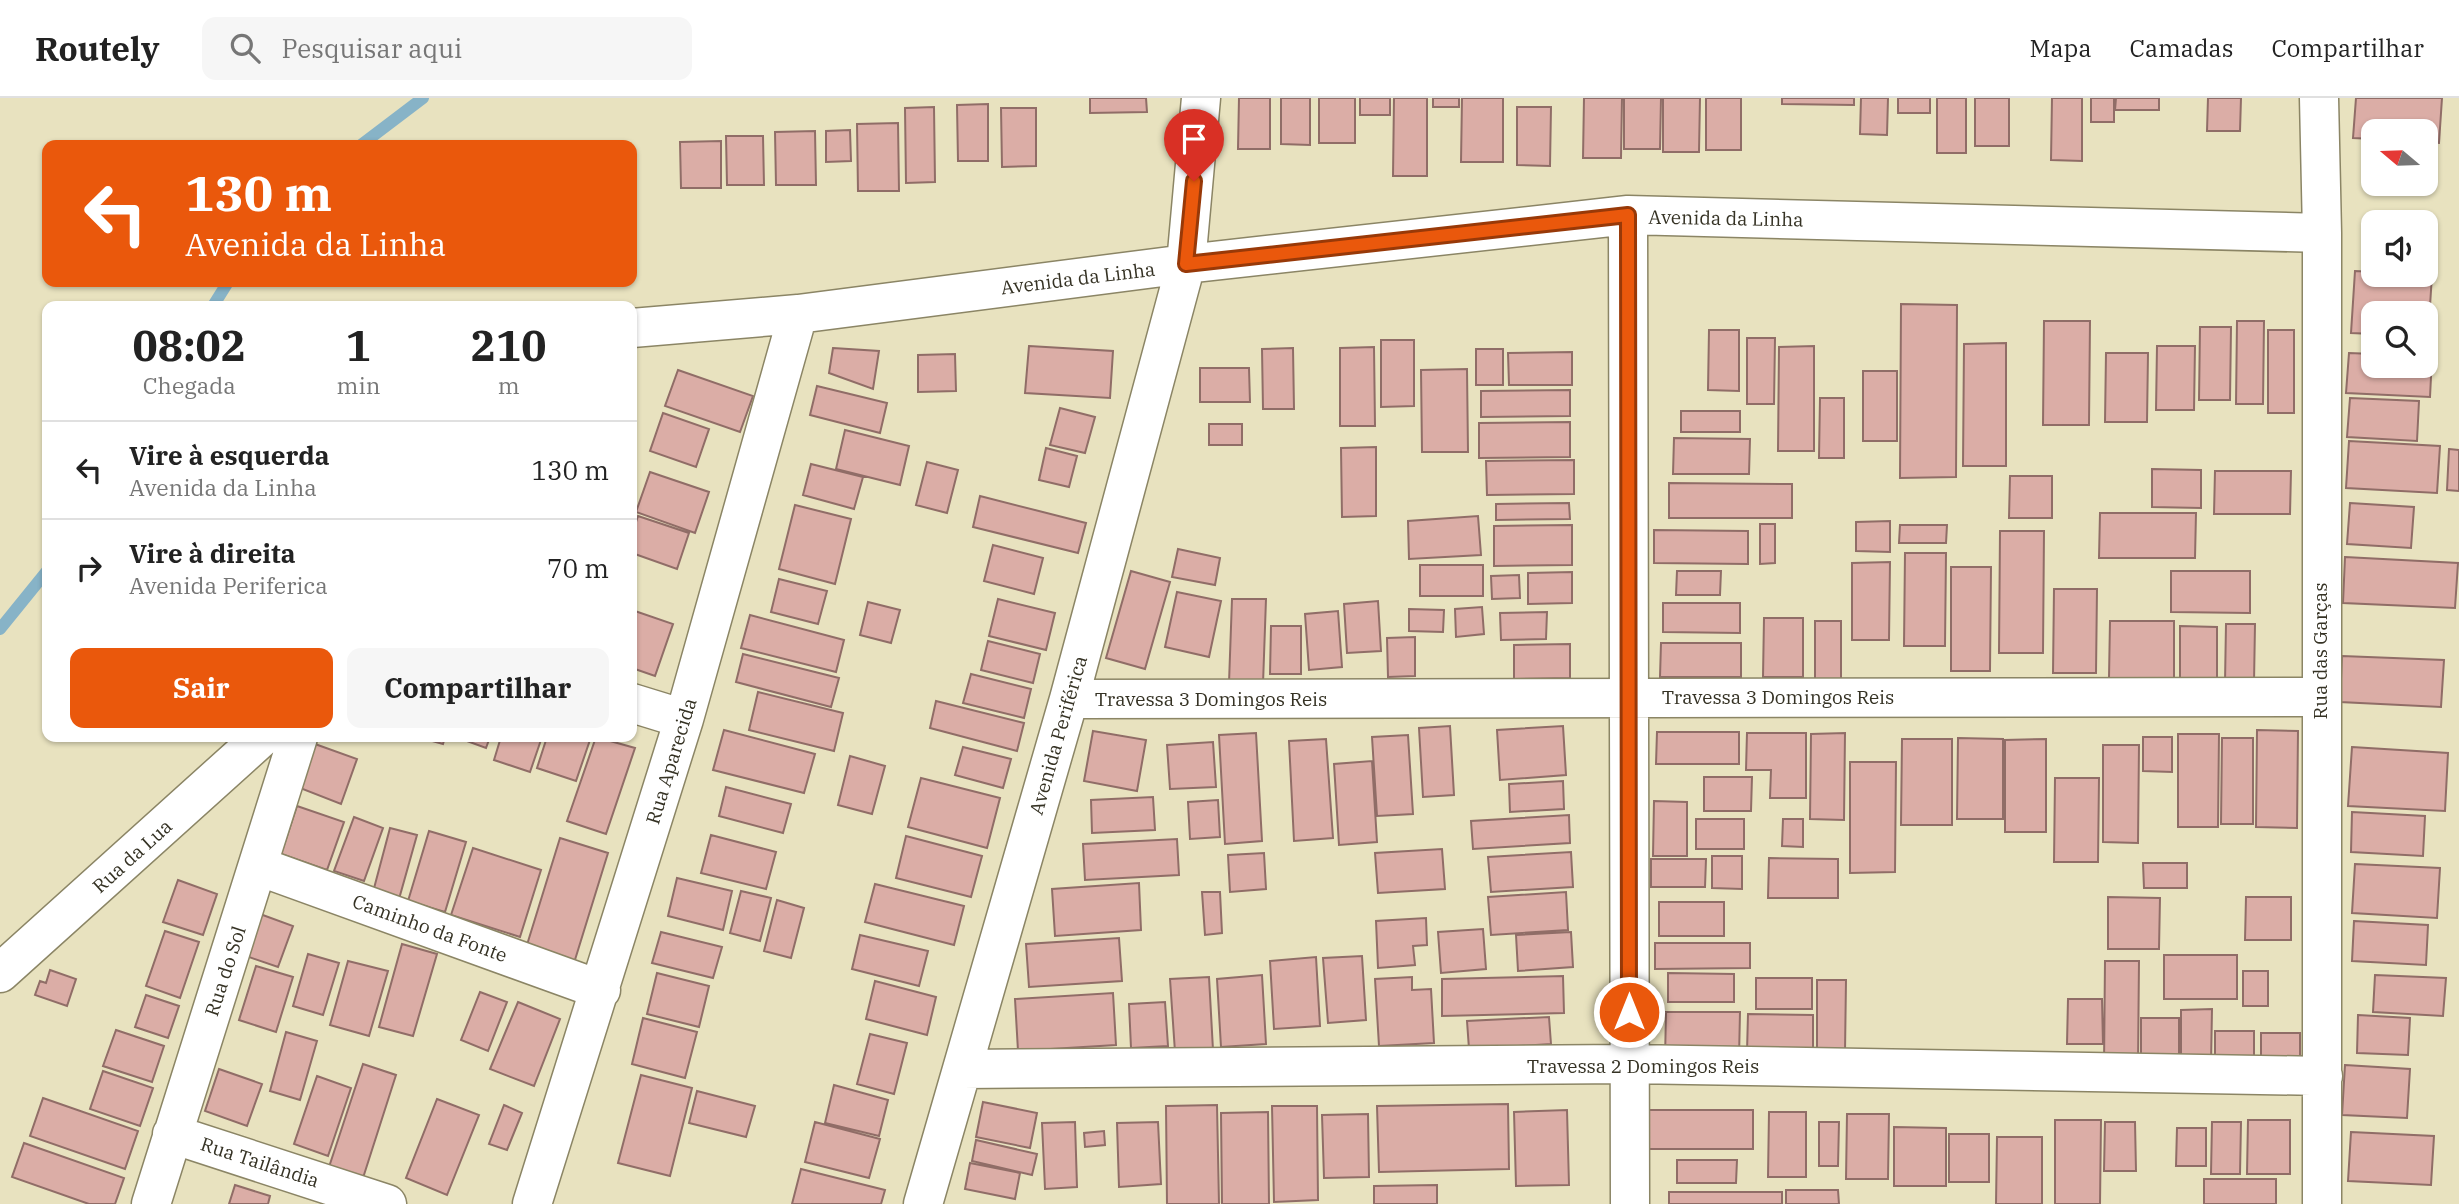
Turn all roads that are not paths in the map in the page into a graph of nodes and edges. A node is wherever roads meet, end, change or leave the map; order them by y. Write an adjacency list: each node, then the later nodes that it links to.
1 (1201, 98): 5 (street, Avenida Periférica)
2 (2319, 98): 4 (street, Rua das Garças)
3 (1628, 215): 4 (street, Avenida da Linha); 5 (street, Avenida da Linha); 8 (street)
4 (2322, 233): 9 (street, Rua das Garças)
5 (1186, 264): 6 (street, Avenida da Linha); 10 (street, Avenida Periférica)
6 (798, 314): 7 (street, Avenida da Linha); 12 (street, Rua Aparecida)
7 (637, 328)
8 (1628, 697): 9 (street, Travessa 3 Domingos Reis); 10 (street, Travessa 3 Domingos Reis); 18 (street)
9 (2320, 697): 20 (street, Rua das Garças)
10 (1069, 699): 19 (street, Avenida Periférica)
11 (637, 705): 12 (street)
12 (684, 719): 17 (street, Rua Aparecida)
13 (256, 742): 16 (street, Rua da Lua)
14 (296, 742): 15 (street, Rua do Sol)
15 (258, 866): 17 (street, Caminho da Fonte); 21 (street, Rua do Sol)
16 (0, 973)
17 (601, 990): 24 (street, Rua Aparecida)
18 (1629, 1064): 19 (street, Travessa 2 Domingos Reis); 20 (street, Travessa 2 Domingos Reis); 26 (street)
19 (963, 1069): 25 (street, Avenida Periférica)
20 (2323, 1076): 27 (street, Rua das Garças)
21 (172, 1134): 22 (street, Rua do Sol); 23 (street, Rua Tailândia)
22 (151, 1204)
23 (387, 1204)
24 (532, 1204)
25 (923, 1204)
26 (1630, 1204)
27 (2322, 1204)

